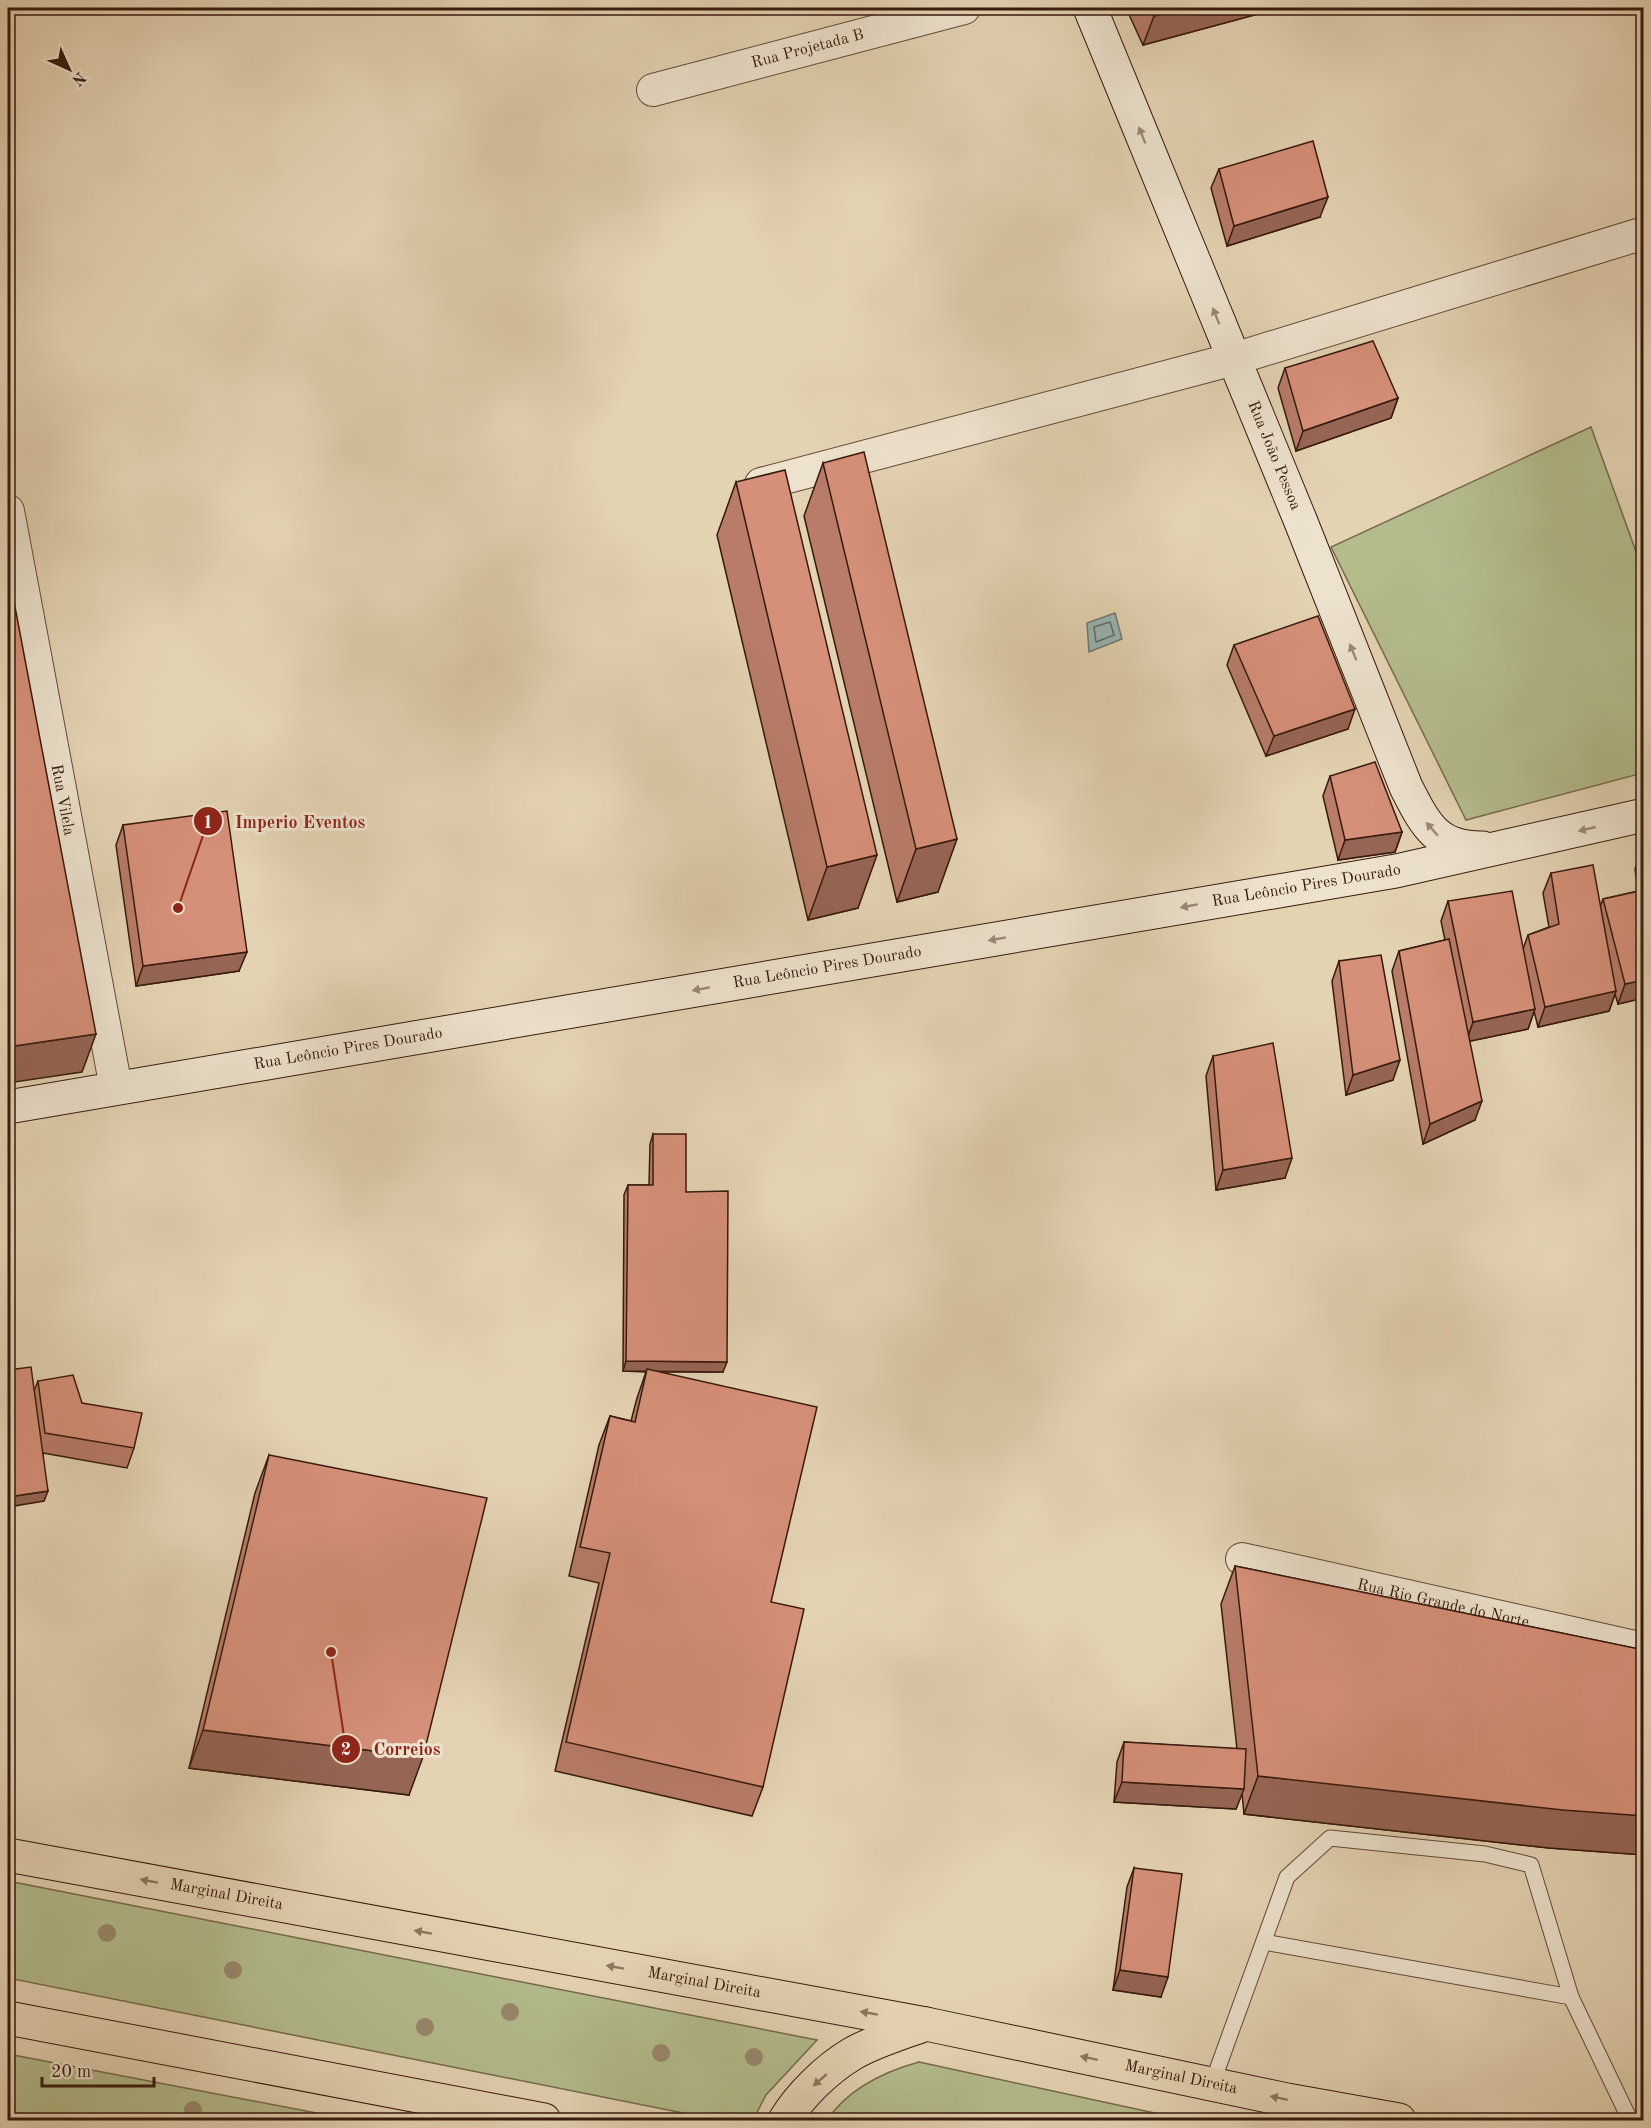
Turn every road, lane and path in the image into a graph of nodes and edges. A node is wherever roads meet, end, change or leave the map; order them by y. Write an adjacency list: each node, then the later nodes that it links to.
1 (964, 8): 3 (street, Rua Projetada B)
2 (1090, 8): 5 (main road, Rua João Pessoa, one-way to 2)
3 (653, 90)
4 (1644, 233): 5 (street)
5 (1234, 358): 6 (street); 9 (main road, Rua João Pessoa, one-way to 5)
6 (761, 484)
7 (8, 511): 10 (street, Rua Vilela)
8 (1644, 815): 9 (main road, Rua Leôncio Pires Dourado, one-way to 9)
9 (1505, 848): 10 (main road, Rua Leôncio Pires Dourado, one-way to 10)
10 (116, 1088): 11 (main road, Rua Leôncio Pires Dourado)
11 (8, 1107)
12 (1242, 1559): 13 (street, Rua Rio Grande do Norte)
13 (1644, 1649)
14 (8, 1855): 18 (main road, Marginal Direita, one-way to 14)
15 (1264, 1942): 16 (lane); 16 (lane); 19 (lane)
16 (1572, 1997): 23 (lane)
17 (8, 2018): 20 (main road)
18 (926, 2024): 19 (main road, Marginal Direita, one-way to 18); 21 (main road, one-way to 21)
19 (1212, 2084): 22 (main road, Marginal Direita, one-way to 19)
20 (544, 2121)
21 (785, 2121)
22 (1399, 2121)
23 (1630, 2121)

